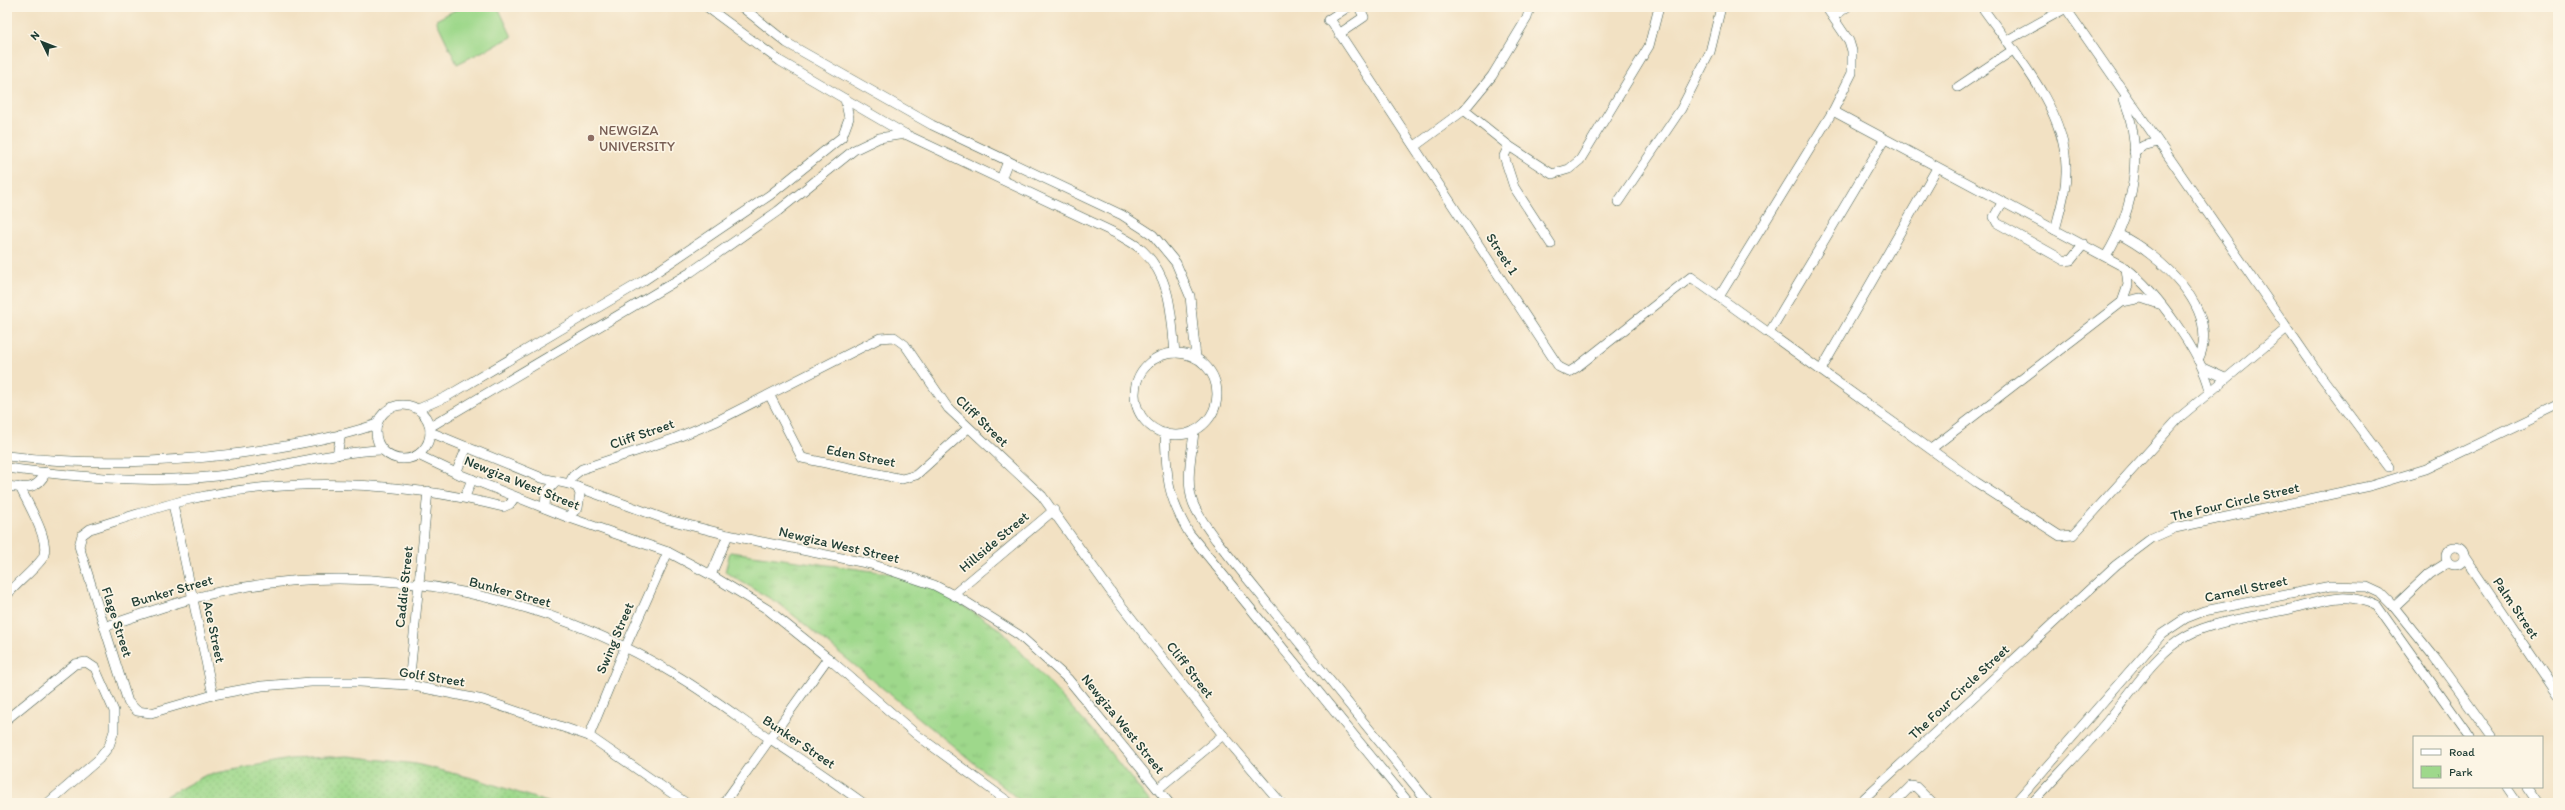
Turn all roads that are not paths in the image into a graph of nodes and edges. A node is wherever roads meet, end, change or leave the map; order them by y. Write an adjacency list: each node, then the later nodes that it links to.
1 (707, 7): 18 (street)
2 (742, 7): 29 (street)
3 (1348, 7): 13 (street, Street 1)
4 (1359, 7): 13 (street)
5 (1530, 7): 19 (street)
6 (1659, 7): 26 (street)
7 (1720, 7): 32 (street)
8 (1826, 7): 12 (street)
9 (1847, 7): 12 (street)
10 (1982, 7): 14 (street)
11 (2065, 7): 14 (street); 16 (street)
12 (1833, 16): 20 (street)
13 (1339, 34): 25 (street, Street 1)
14 (2006, 41): 15 (street)
15 (2013, 50): 17 (street); 34 (street)
16 (2119, 86): 24 (street); 28 (street)
17 (1958, 87)
18 (845, 99): 21 (street); 22 (street)
19 (1464, 110): 25 (street); 26 (street)
20 (1833, 111): 23 (street); 40 (street)
21 (905, 134): 27 (street); 31 (street)
22 (842, 137): 27 (street); 53 (street)
23 (1884, 140): 30 (street); 44 (street)
24 (2158, 142): 28 (street); 43 (street)
25 (1415, 146): 40 (street, Street 1)
26 (1509, 146): 36 (street)
27 (854, 150): 56 (street)
28 (2134, 152): 35 (street)
29 (1008, 161): 31 (street); 46 (street)
30 (1937, 168): 33 (street); 48 (street)
31 (1000, 179): 45 (street)
32 (1618, 202)
33 (2002, 203): 34 (street); 37 (street)
34 (2055, 230): 37 (street)
35 (2118, 234): 38 (street); 47 (street)
36 (1551, 244)
37 (2084, 244): 38 (street)
38 (2106, 256): 39 (street)
39 (2126, 268): 41 (street); 42 (street)
40 (1720, 297): 44 (street)
41 (2122, 302): 42 (street); 61 (street)
42 (2161, 305): 47 (street)
43 (2287, 328): 49 (street); 66 (street)
44 (1769, 333): 48 (street)
45 (1175, 353): 46 (street); 58 (street)
46 (1196, 358): 57 (street)
47 (2200, 364): 49 (street); 50 (street)
48 (1821, 370): 61 (street)
49 (2226, 378): 50 (street)
50 (2210, 391): 61 (street)
51 (770, 396): 55 (street, Eden Street); 55 (street, Cliff Street); 73 (street, Cliff Street)
52 (2558, 406): 123 (street, The Four Circle Street)
53 (418, 409): 54 (street); 56 (street)
54 (377, 424): 59 (street); 62 (street)
55 (967, 429): 80 (street, Cliff Street)
56 (430, 430): 60 (street, Newgiza West Street); 64 (street)
57 (1194, 431): 58 (street); 122 (street)
58 (1164, 433): 121 (street)
59 (341, 434): 63 (street); 65 (street)
60 (467, 447): 69 (street); 71 (street, Newgiza West Street)
61 (1931, 449)
62 (382, 450): 63 (street); 64 (street)
63 (338, 455): 68 (street)
64 (418, 455): 69 (street, Newgiza West Street)
65 (7, 456)
66 (2389, 466)
67 (7, 468): 68 (street)
68 (46, 472): 74 (street)
69 (456, 473): 70 (street, Newgiza West Street)
70 (472, 480): 76 (street, Newgiza West Street); 77 (street)
71 (556, 482): 73 (street, Newgiza West Street); 79 (street)
72 (7, 486): 74 (street)
73 (573, 486): 81 (street); 82 (street, Newgiza West Street)
74 (20, 487): 89 (street)
75 (428, 491): 77 (street); 78 (street); 87 (street, Caddie Street)
76 (515, 496): 77 (street); 79 (street, Newgiza West Street)
77 (465, 497)
78 (174, 504): 92 (street, Ace Street); 94 (street, Flage Street)
79 (545, 508): 81 (street, Newgiza West Street)
80 (1054, 510): 90 (street, Hillside Street); 104 (street, Cliff Street)
81 (567, 517): 83 (street, Newgiza West Street)
82 (728, 535): 86 (street); 90 (street, Newgiza West Street)
83 (668, 552): 86 (street, Newgiza West Street); 95 (street, Swing Street)
84 (2464, 556): 85 (street); 85 (street); 101 (street, Palm Street)
85 (2448, 562): 93 (street)
86 (711, 575): 96 (street, Newgiza West Street)
87 (418, 585): 92 (street, Bunker Street); 95 (street, Bunker Street); 99 (street, Caddie Street)
88 (2331, 586): 91 (street); 93 (street, Carnell Street); 109 (street, Carnell Street)
89 (7, 595)
90 (953, 595): 112 (street, Newgiza West Street)
91 (2331, 597): 98 (street, Carnell Street); 113 (street, Carnell Street)
92 (193, 598): 94 (street, Bunker Street); 100 (street, Ace Street)
93 (2394, 607): 97 (street, Carnell Street)
94 (104, 626): 102 (street, Flage Street)
95 (625, 648): 105 (street, Swing Street); 108 (street, Bunker Street)
96 (828, 658): 108 (street); 118 (street, Newgiza West Street)
97 (2435, 658): 98 (street); 107 (street, Carnell Street)
98 (2422, 668): 106 (street, Carnell Street)
99 (409, 686): 100 (street, Golf Street); 105 (street, Golf Street)
100 (213, 695): 102 (street, Golf Street)
101 (2558, 695)
102 (151, 714)
103 (7, 719): 114 (street)
104 (1223, 735): 112 (street); 120 (street, Cliff Street)
105 (589, 736): 115 (street, Golf Street)
106 (2469, 736)
107 (2491, 736)
108 (769, 738): 116 (street); 117 (street, Bunker Street)
109 (2033, 781): 113 (street); 126 (street, Carnell Street)
110 (2507, 788): 128 (street)
111 (2528, 788): 129 (street)
112 (1158, 789): 119 (street, Newgiza West Street)
113 (2044, 790): 127 (street, Carnell Street)
114 (48, 803)
115 (686, 803)
116 (724, 803)
117 (863, 803)
118 (1010, 803)
119 (1169, 803)
120 (1281, 803)
121 (1409, 803)
122 (1429, 803)
123 (1859, 803)
124 (1894, 803): 125 (street)
125 (1932, 803)
126 (2015, 803)
127 (2032, 803)
128 (2517, 803)
129 (2538, 803)

